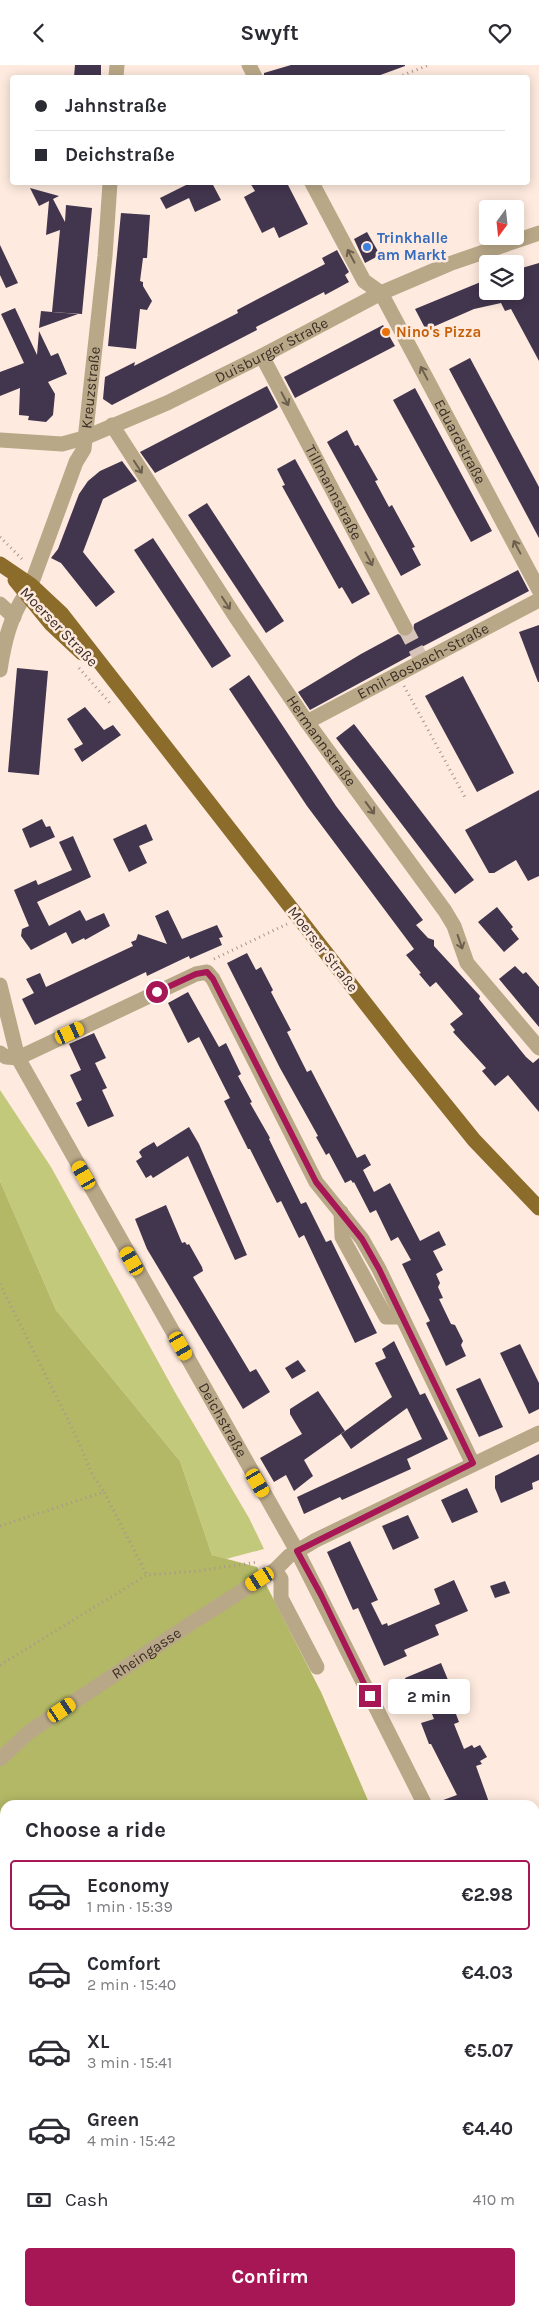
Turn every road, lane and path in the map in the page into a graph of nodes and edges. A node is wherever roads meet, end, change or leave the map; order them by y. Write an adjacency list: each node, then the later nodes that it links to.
1 (429, 65): 2 (path)
2 (403, 75)
3 (110, 185): 9 (street, Kreuzstraße)
4 (313, 185): 6 (street, one-way to 4)
5 (539, 233): 6 (street, Duisburger Straße)
6 (381, 293): 7 (street, Duisburger Straße); 13 (street, Eduardstraße, one-way to 6)
7 (262, 356): 8 (street, Duisburger Straße); 17 (street, Tillmannstraße, one-way to 17)
8 (112, 425): 9 (street, Duisburger Straße); 20 (street, Hermannstraße, one-way to 20)
9 (84, 438): 10 (street, Duisburger Straße); 12 (street, Kreuzstraße)
10 (0, 440)
11 (3, 566): 12 (main road, Moerser Straße)
12 (28, 589): 16 (street, Kreuzstraße); 28 (main road, Moerser Straße)
13 (539, 590)
14 (539, 600): 19 (street, Emil-Bosbach-Straße)
15 (0, 604): 16 (street, Moerser Straße)
16 (14, 617): 18 (street, Kreuzstraße)
17 (405, 628)
18 (0, 670)
19 (398, 674): 20 (street, Emil-Bosbach-Straße); 21 (path)
20 (307, 722): 25 (street, Hermannstraße, one-way to 25)
21 (466, 799)
22 (289, 924): 23 (path)
23 (207, 972): 27 (street); 31 (street)
24 (0, 985): 27 (street, Deichstraße)
25 (539, 1048)
26 (0, 1053): 27 (street)
27 (18, 1058): 34 (street, Deichstraße)
28 (539, 1208)
29 (0, 1284): 32 (path)
30 (539, 1433): 31 (street, Rheingasse)
31 (473, 1463): 34 (street, Rheingasse)
32 (104, 1492): 33 (path); 36 (path)
33 (0, 1526)
34 (297, 1551): 35 (street, Rheingasse); 40 (street, Deichstraße)
35 (275, 1570): 36 (path); 38 (street); 39 (street, Rheingasse)
36 (147, 1575): 37 (path)
37 (0, 1665)
38 (316, 1667)
39 (0, 1759)
40 (422, 1800)

